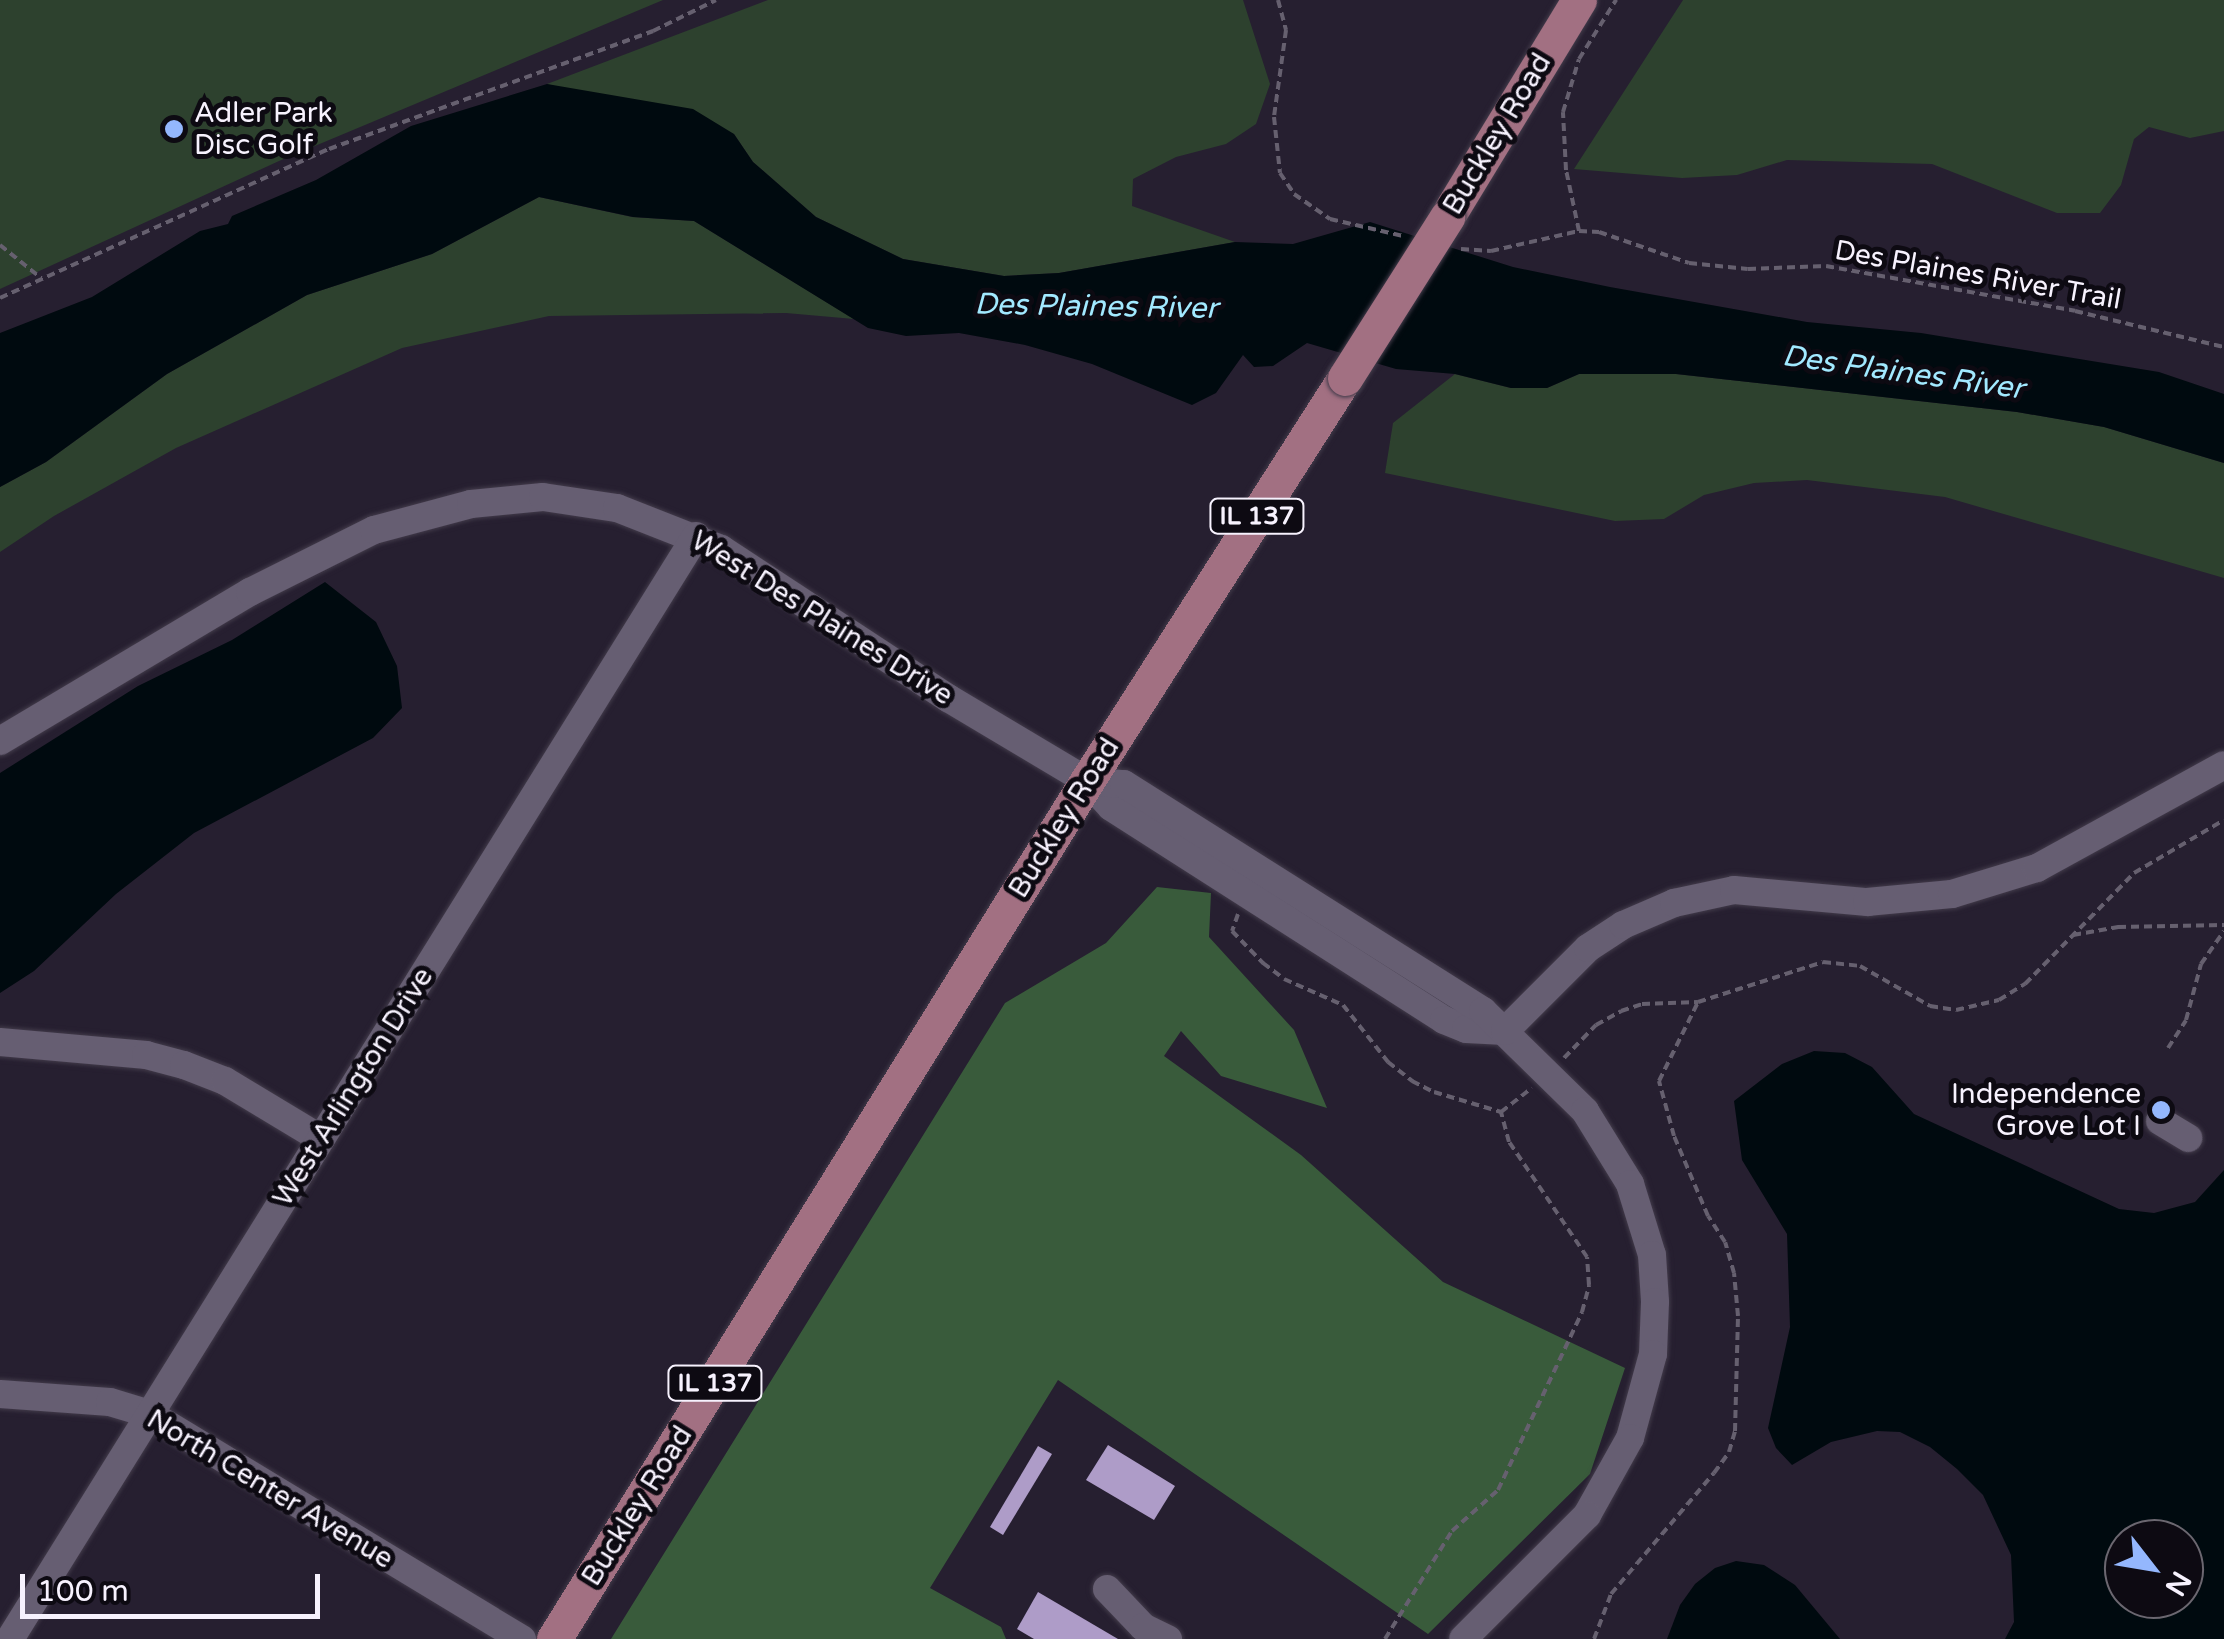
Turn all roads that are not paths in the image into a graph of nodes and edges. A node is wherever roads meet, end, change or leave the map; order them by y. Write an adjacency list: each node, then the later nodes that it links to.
1 (1578, 0): 5 (main road, Buckley Road / IL 137, bridge)
2 (696, 536): 3 (street, West Des Plaines Drive); 5 (street, West Des Plaines Drive); 11 (street, West Arlington Drive)
3 (0, 740)
4 (2224, 765): 7 (street)
5 (1099, 794): 6 (street); 17 (main road, Buckley Road / IL 137)
6 (1192, 841): 7 (street); 7 (street)
7 (1505, 1032): 19 (street)
8 (0, 1042): 11 (street)
9 (2160, 1121): 10 (street)
10 (2188, 1138)
11 (321, 1140): 13 (street, West Arlington Drive)
12 (0, 1394): 13 (street, North Center Avenue)
13 (150, 1414): 15 (street, West Arlington Drive); 16 (street, North Center Avenue)
14 (1107, 1589): 18 (street)
15 (10, 1639)
16 (522, 1639)
17 (554, 1639)
18 (1168, 1639)
19 (1463, 1639)

